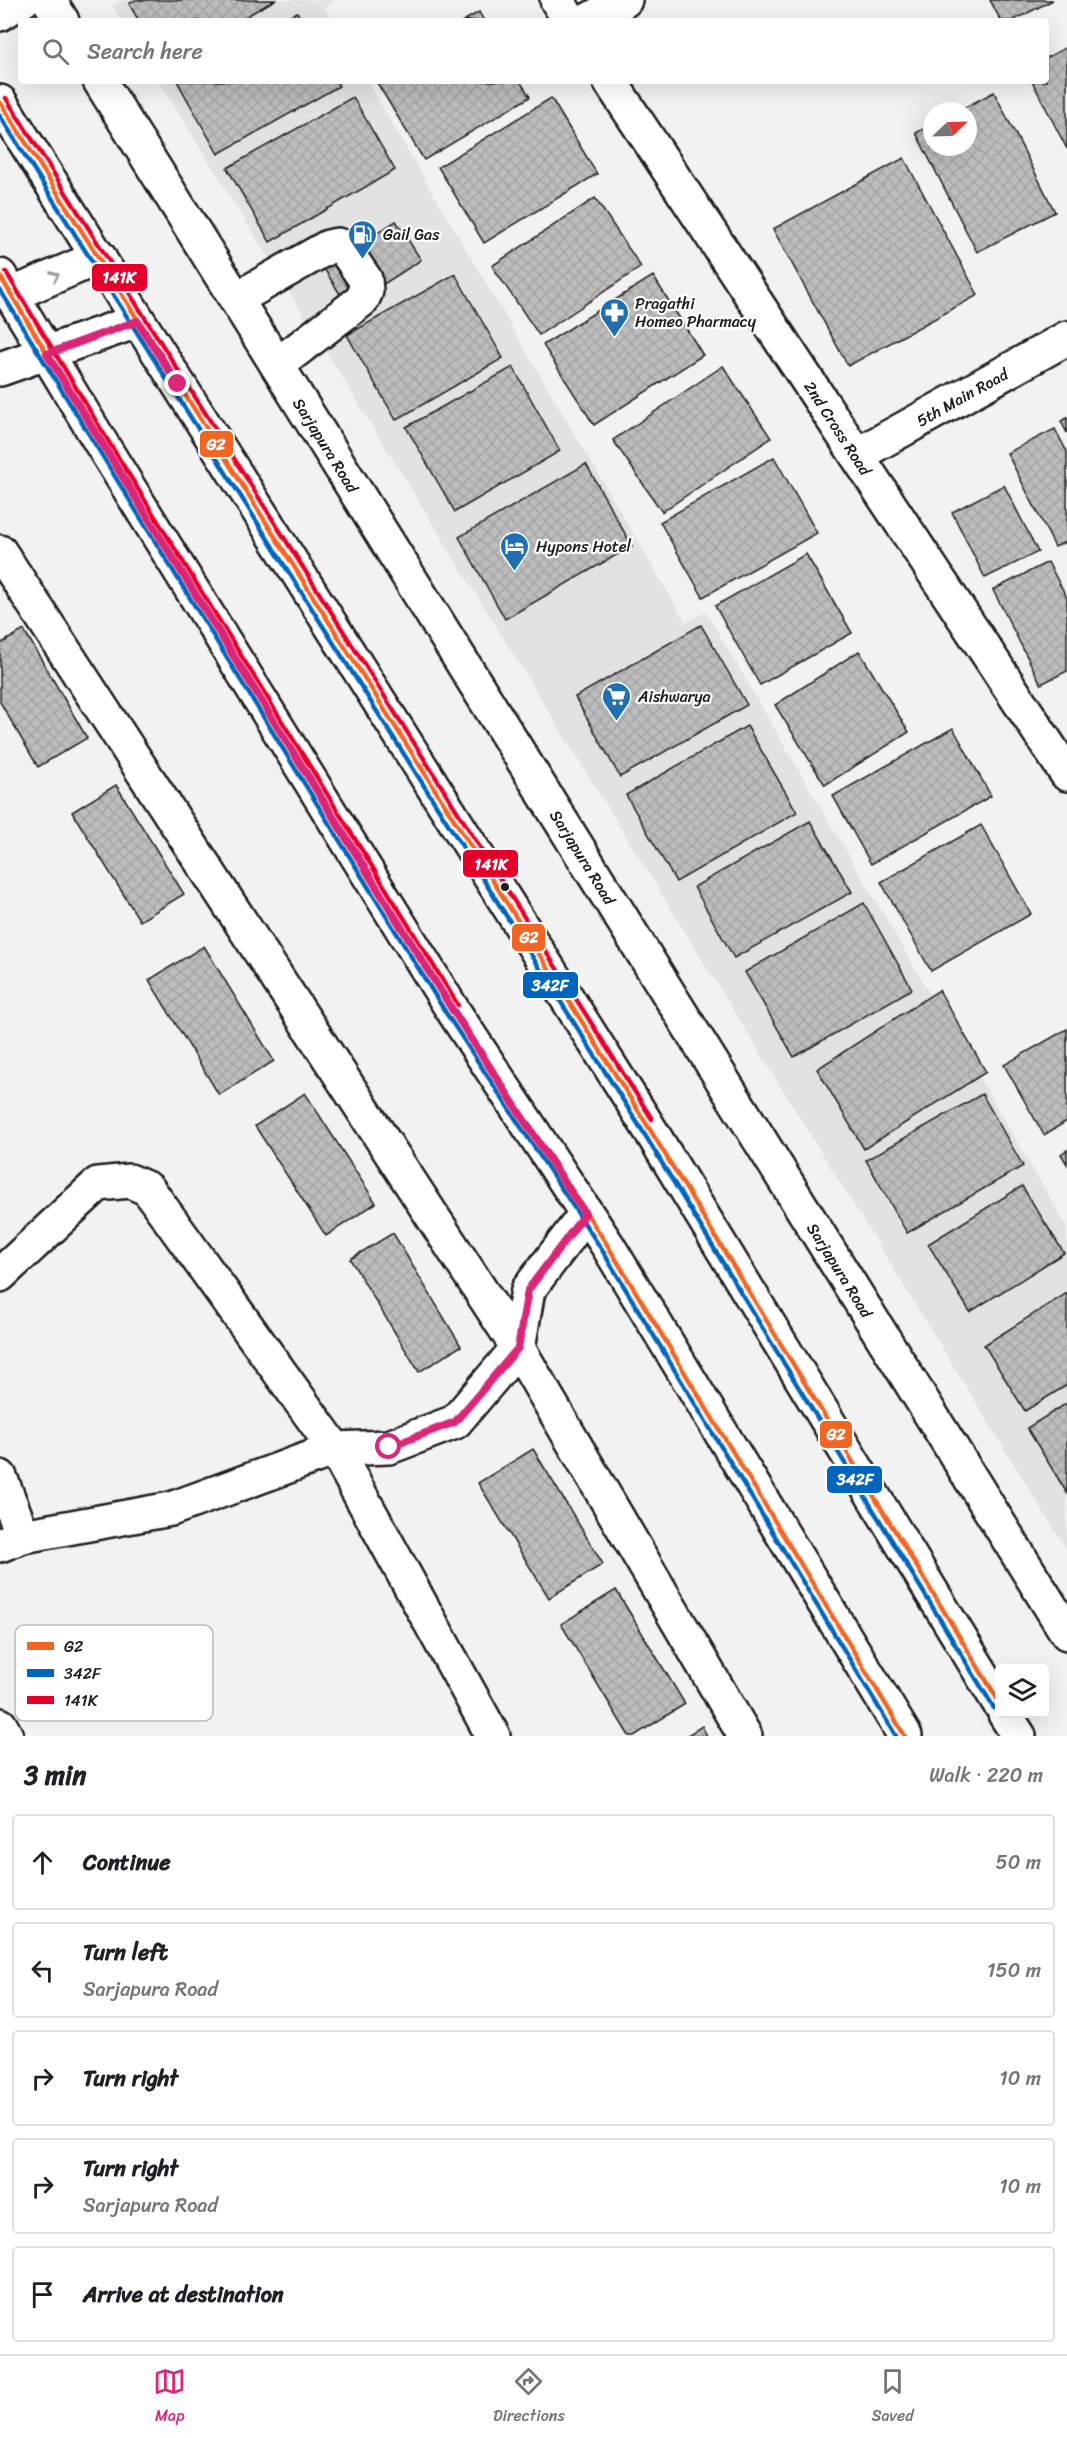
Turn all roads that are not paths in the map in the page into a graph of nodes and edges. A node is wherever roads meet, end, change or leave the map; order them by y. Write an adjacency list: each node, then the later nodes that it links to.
1 (23, 0): 5 (main road)
2 (49, 0): 6 (main road)
3 (557, 0): 7 (main road)
4 (625, 0): 8 (main road)
5 (0, 15)
6 (60, 18)
7 (568, 18)
8 (592, 18)
9 (102, 84): 14 (main road, Sarjapura Road)
10 (612, 84): 20 (main road, 2nd Cross Road)
11 (0, 102): 12 (main road)
12 (99, 257): 13 (main road, one-way to 12); 15 (main road)
13 (5, 285): 17 (main road)
14 (236, 299): 18 (main road, Sarjapura Road); 18 (main road)
15 (137, 321): 17 (main road); 30 (main road)
16 (1067, 338): 20 (main road, 5th Main Road)
17 (47, 354): 19 (main road); 23 (main road)
18 (277, 365): 29 (main road, Sarjapura Road)
19 (0, 369)
20 (857, 455): 22 (main road, 2nd Cross Road)
21 (0, 552): 25 (main road)
22 (1064, 763)
23 (585, 1214): 25 (main road); 36 (main road)
24 (0, 1275): 26 (main road)
25 (518, 1348): 26 (main road); 35 (main road)
26 (335, 1449): 28 (main road); 34 (main road)
27 (0, 1477): 28 (main road)
28 (12, 1540)
29 (1067, 1633)
30 (995, 1697)
31 (1008, 1718): 37 (main road)
32 (0, 1725): 33 (main road)
33 (6, 1736)
34 (493, 1736)
35 (745, 1736)
36 (905, 1736)
37 (1019, 1736)

